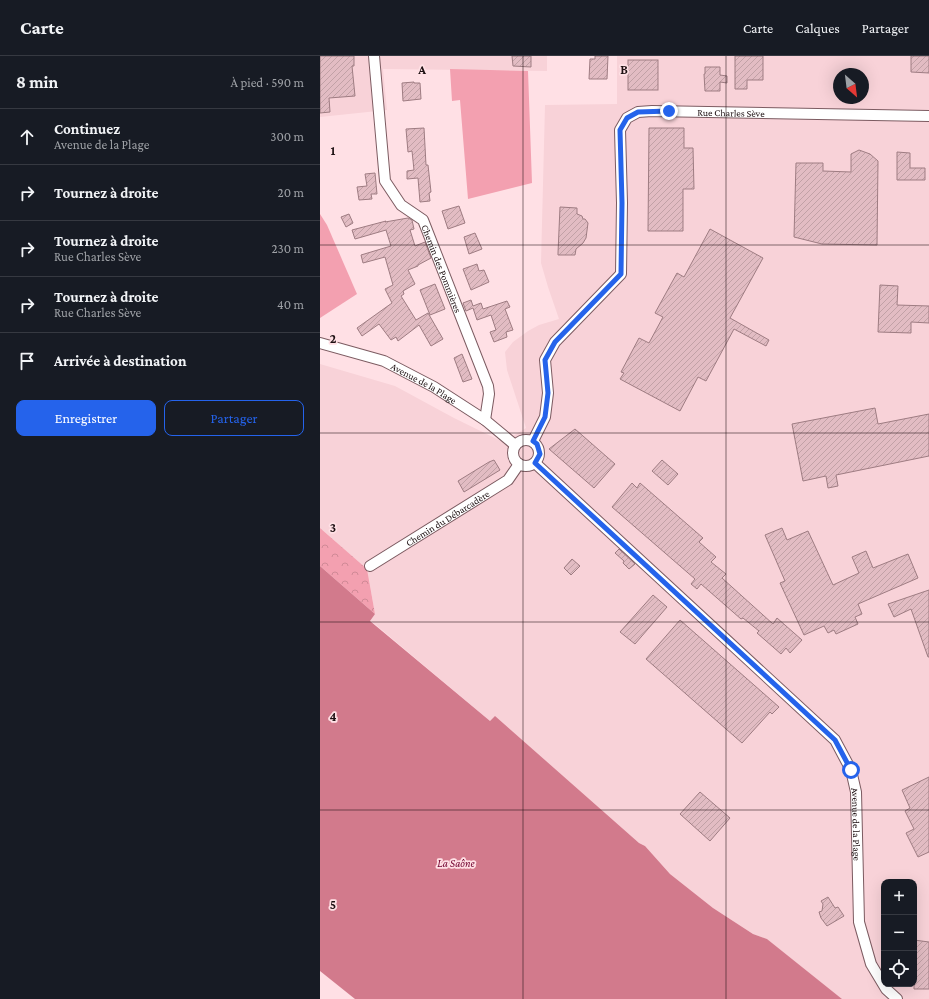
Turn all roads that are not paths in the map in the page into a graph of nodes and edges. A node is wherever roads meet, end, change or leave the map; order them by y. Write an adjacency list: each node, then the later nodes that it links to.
1 (374, 56): 4 (street, Chemin des Pommières)
2 (929, 116): 5 (street, Rue Charles Sève)
3 (320, 343): 4 (street, Avenue de la Plage)
4 (485, 420): 6 (street, Avenue de la Plage)
5 (533, 441): 6 (street); 7 (street)
6 (516, 445): 8 (street)
7 (535, 463): 8 (street); 10 (street, Avenue de la Plage)
8 (519, 464): 9 (street, Chemin du Débarcadère)
9 (370, 566)
10 (897, 999)

